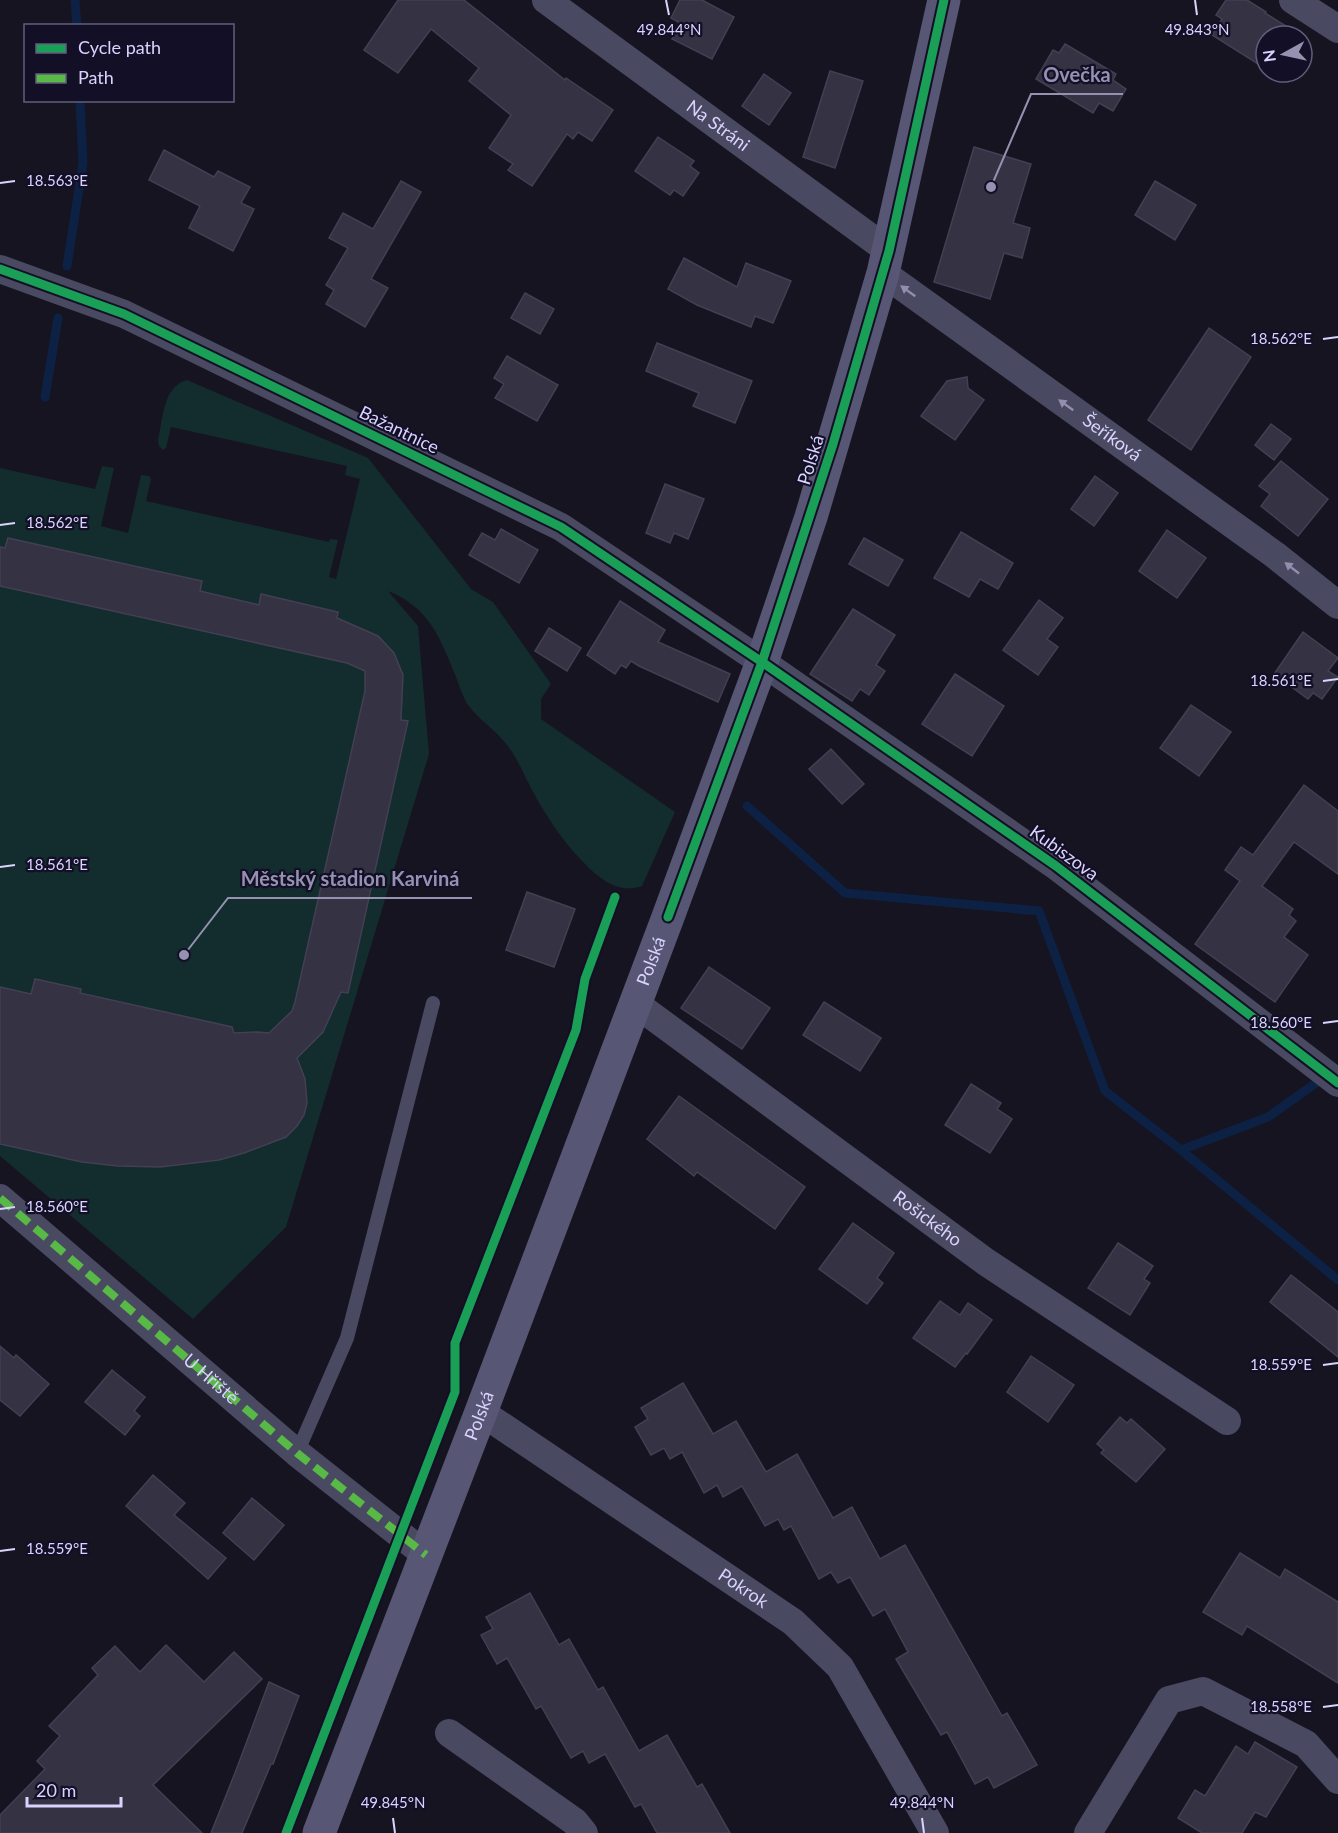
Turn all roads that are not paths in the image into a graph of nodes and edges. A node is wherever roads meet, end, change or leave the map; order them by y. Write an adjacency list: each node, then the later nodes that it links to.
1 (546, 0): 5 (street, Na Stráni)
2 (944, 0): 5 (street, Polská)
3 (1293, 0): 4 (street)
4 (1338, 29)
5 (886, 262): 7 (street, Šeříková, one-way to 5); 8 (street, Polská)
6 (0, 269): 8 (street, Bažantnice)
7 (1338, 604)
8 (762, 662): 10 (street, Polská); 11 (street, Kubiszova)
9 (433, 1003): 15 (lane)
10 (636, 1004): 13 (street, Polská); 14 (street, Rošického)
11 (1338, 1083)
12 (0, 1198): 15 (street, U Hřiště)
13 (482, 1412): 16 (street, Polská); 21 (street, Pokrok)
14 (1227, 1421)
15 (297, 1453): 16 (street, U Hřiště)
16 (426, 1554): 19 (street, Polská)
17 (449, 1733): 20 (street)
18 (1338, 1780): 22 (street)
19 (319, 1833)
20 (584, 1833)
21 (935, 1833)
22 (1088, 1833)

